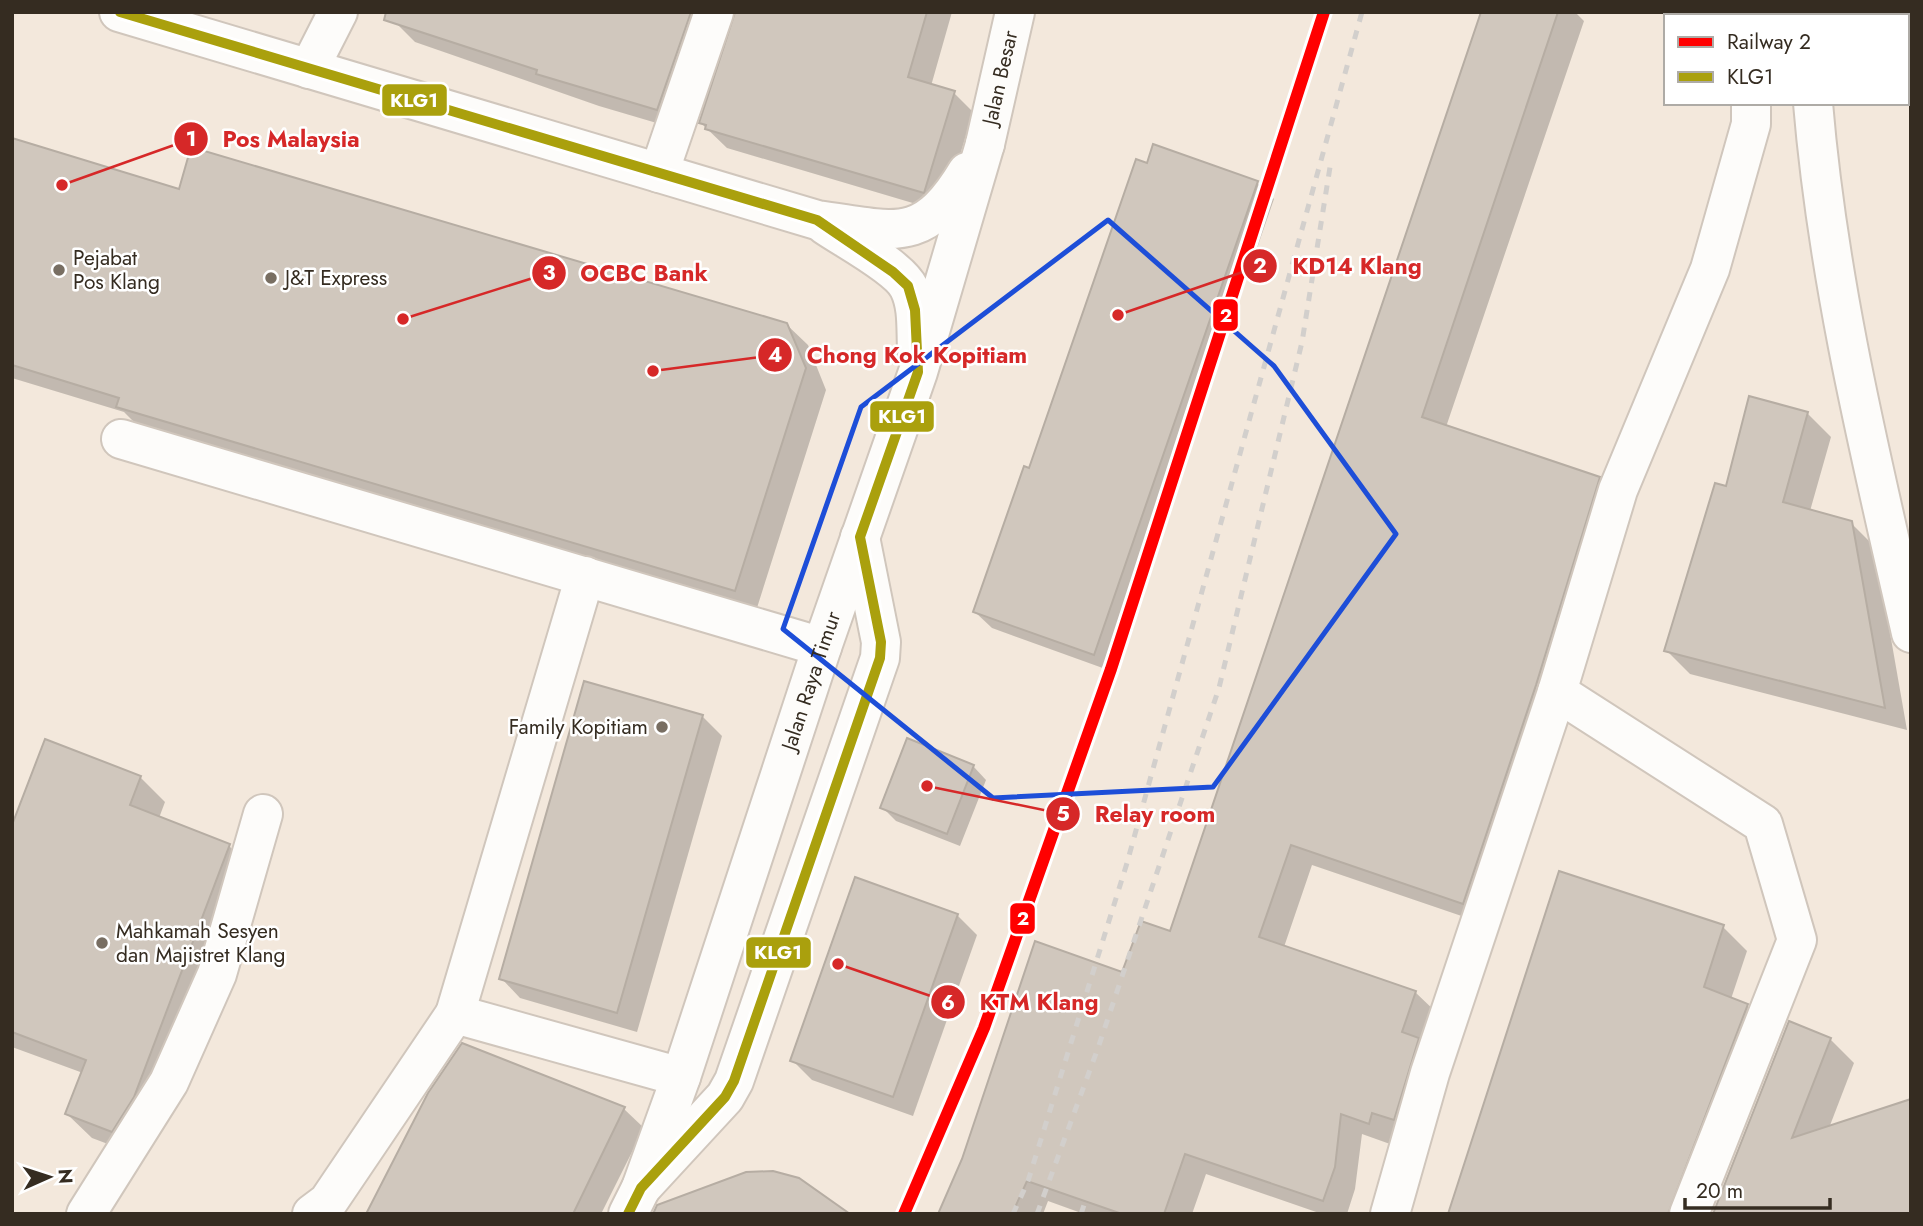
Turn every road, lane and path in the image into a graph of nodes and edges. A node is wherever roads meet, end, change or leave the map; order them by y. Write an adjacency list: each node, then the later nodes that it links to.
1 (119, 12): 5 (main road)
2 (338, 12): 5 (main road)
3 (715, 12): 9 (main road)
4 (1015, 12): 8 (main road, Jalan Besar)
5 (309, 69): 9 (main road)
6 (1751, 105): 17 (main road)
7 (1812, 105): 15 (main road)
8 (985, 144): 10 (main road); 11 (main road, Jalan Raya Timur)
9 (659, 173): 10 (main road)
10 (817, 220): 11 (main road)
11 (918, 372): 13 (main road, Jalan Raya Timur)
12 (121, 439): 14 (main road)
13 (860, 537): 16 (main road, Jalan Raya Timur); 21 (main road)
14 (585, 576): 16 (main road); 19 (main road)
15 (1911, 634)
16 (822, 647): 20 (main road, Jalan Raya Timur)
17 (1557, 692): 24 (main road); 25 (main road)
18 (263, 814): 23 (main road)
19 (454, 1014): 20 (main road); 22 (main road)
20 (681, 1077): 21 (main road, Jalan Raya Timur)
21 (634, 1201)
22 (320, 1208)
23 (86, 1214)
24 (1390, 1214)
25 (1689, 1214)

